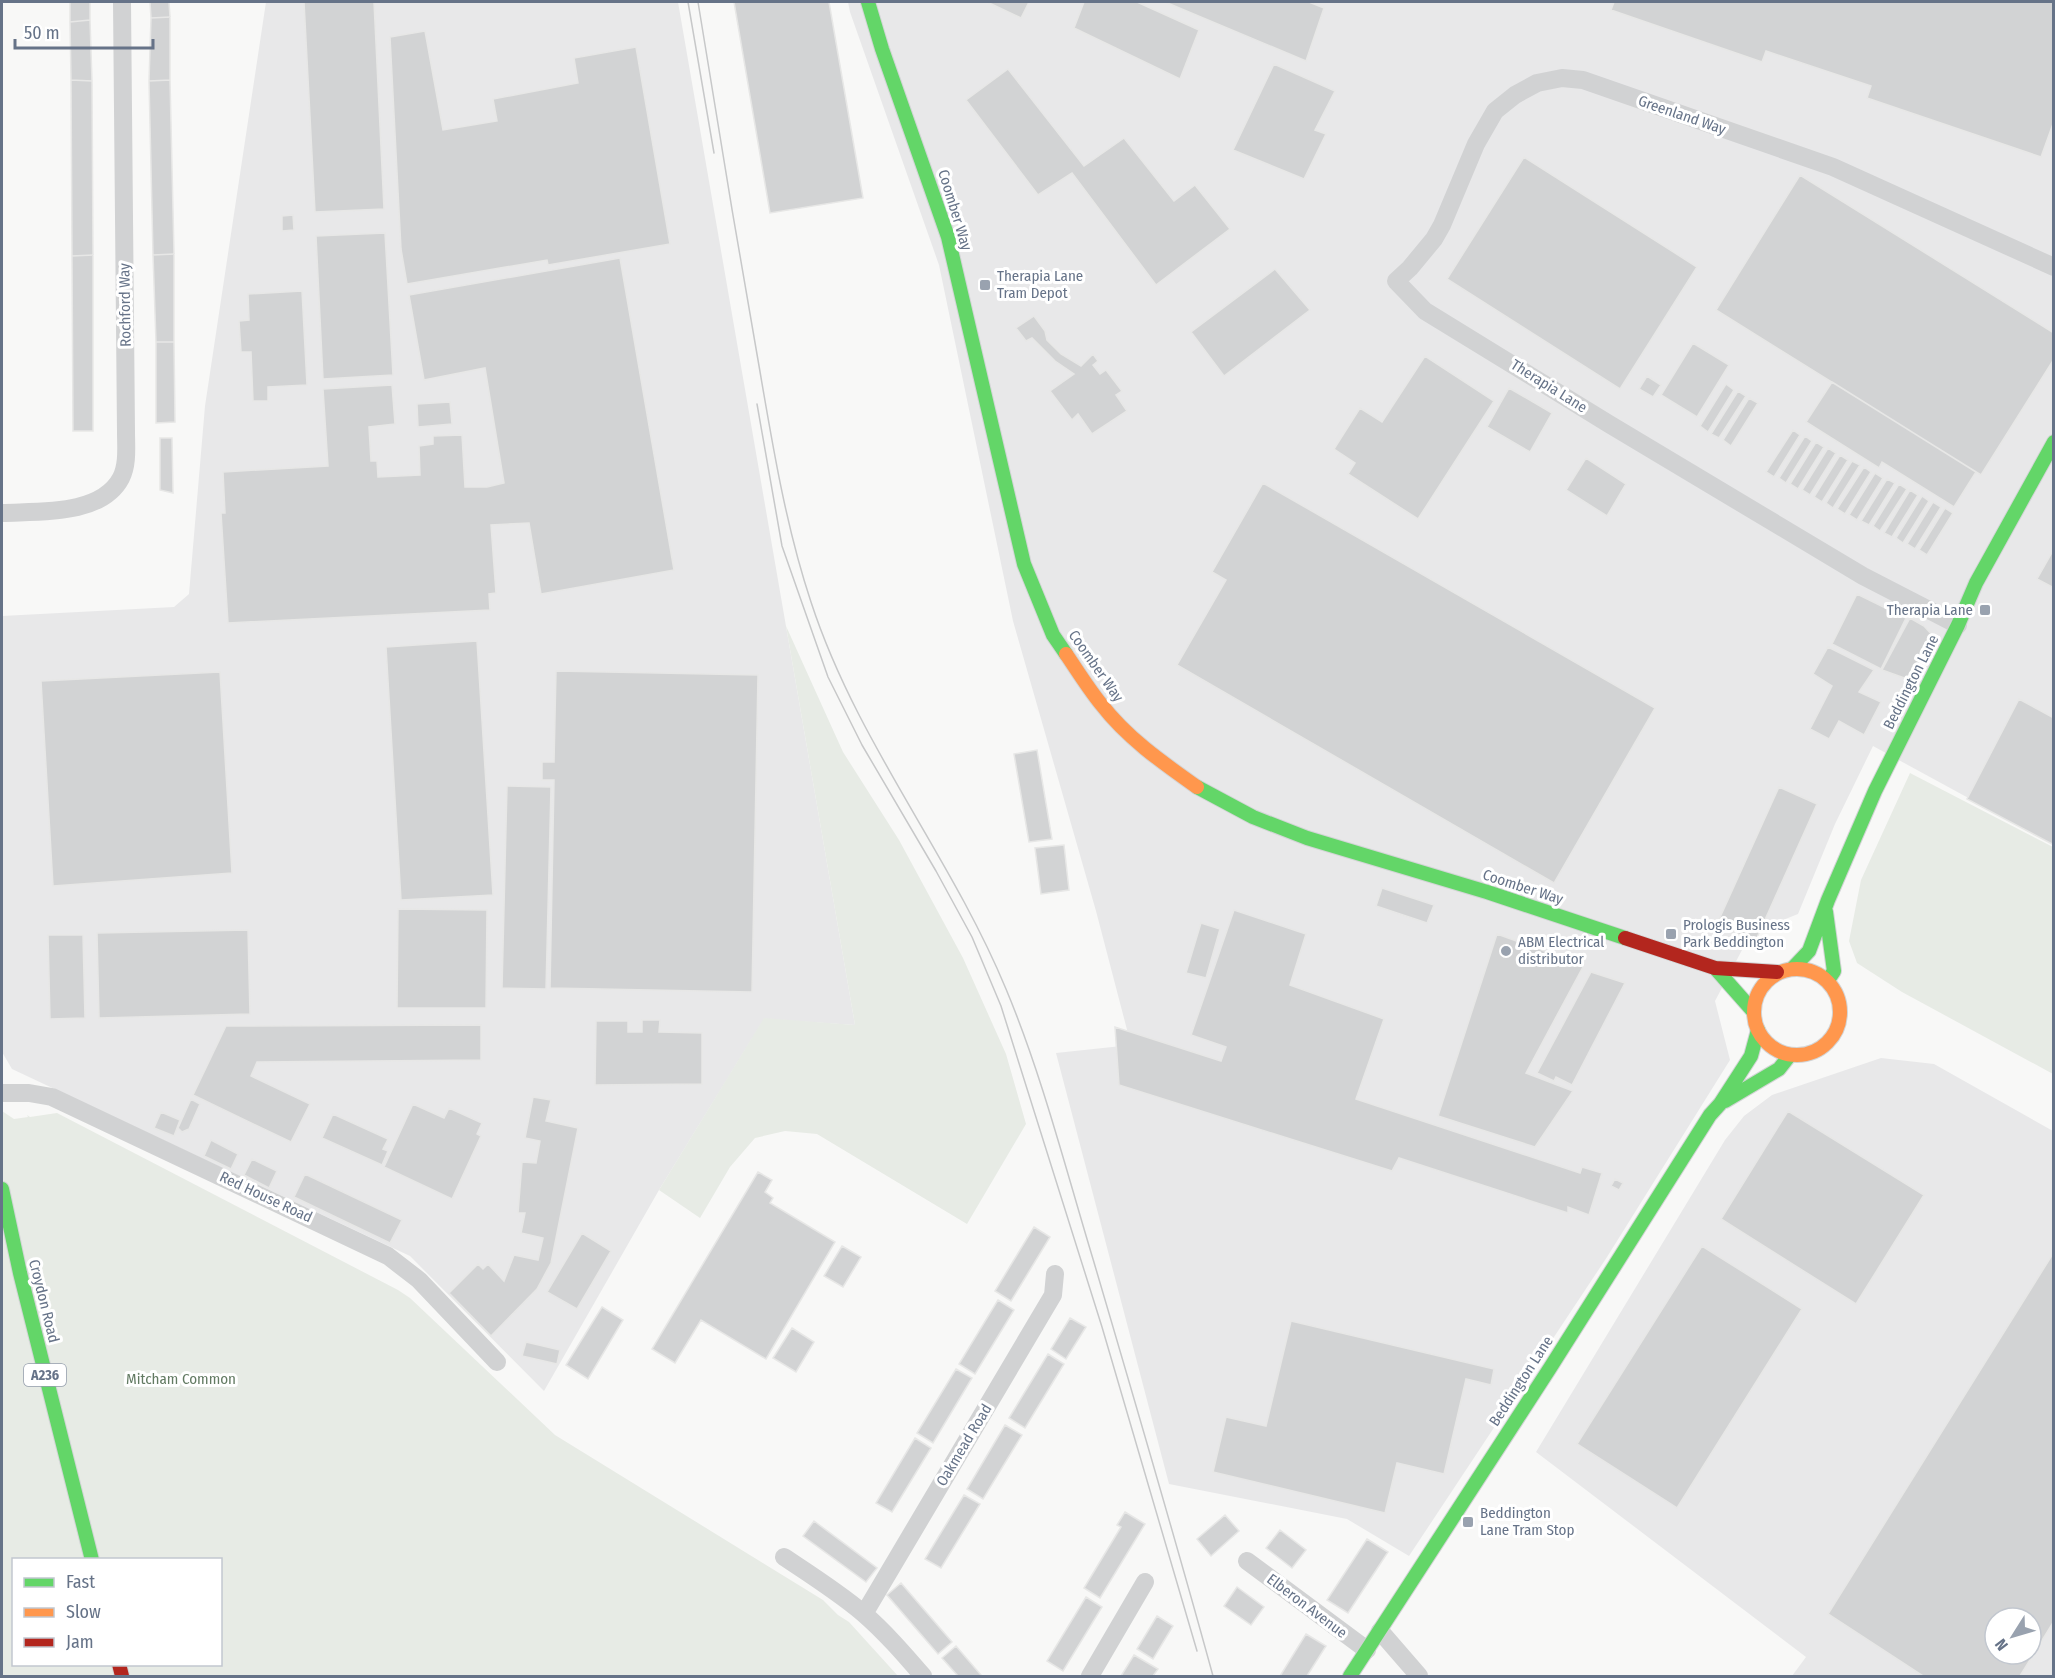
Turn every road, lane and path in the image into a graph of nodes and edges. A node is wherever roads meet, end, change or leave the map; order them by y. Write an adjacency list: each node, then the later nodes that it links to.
1 (122, 2): 6 (street, Rochford Way)
2 (868, 2): 9 (main road, Coomber Way)
3 (2054, 267): 4 (street, Greenland Way)
4 (1396, 281): 7 (street, Therapia Lane)
5 (2054, 442): 7 (main road, Beddington Lane)
6 (2, 513)
7 (1958, 626): 8 (main road, Beddington Lane)
8 (1825, 909): 10 (main road, Beddington Lane); 12 (main road)
9 (1715, 968): 11 (main road, Coomber Way); 13 (main road)
10 (1792, 969): 11 (main road); 12 (main road)
11 (1777, 972): 13 (main road)
12 (1828, 981): 15 (main road)
13 (1753, 1011): 14 (main road)
14 (1758, 1030): 15 (main road); 17 (main road, Beddington Lane)
15 (1790, 1055): 17 (main road, Beddington Lane)
16 (2, 1094): 20 (street, Red House Road)
17 (1720, 1104): 26 (main road, Beddington Lane)
18 (2, 1189): 22 (main road, Croydon Road / A236)
19 (1055, 1274): 25 (street, Oakmead Road)
20 (497, 1362)
21 (783, 1557): 25 (street)
22 (91, 1558)
23 (1247, 1561): 27 (street, Elberon Avenue)
24 (1145, 1582): 29 (street)
25 (864, 1614): 28 (street)
26 (1380, 1631): 27 (main road, Beddington Lane); 31 (street)
27 (1367, 1650): 30 (main road, Beddington Lane)
28 (923, 1677)
29 (1090, 1677)
30 (1350, 1677)
31 (1419, 1677)

